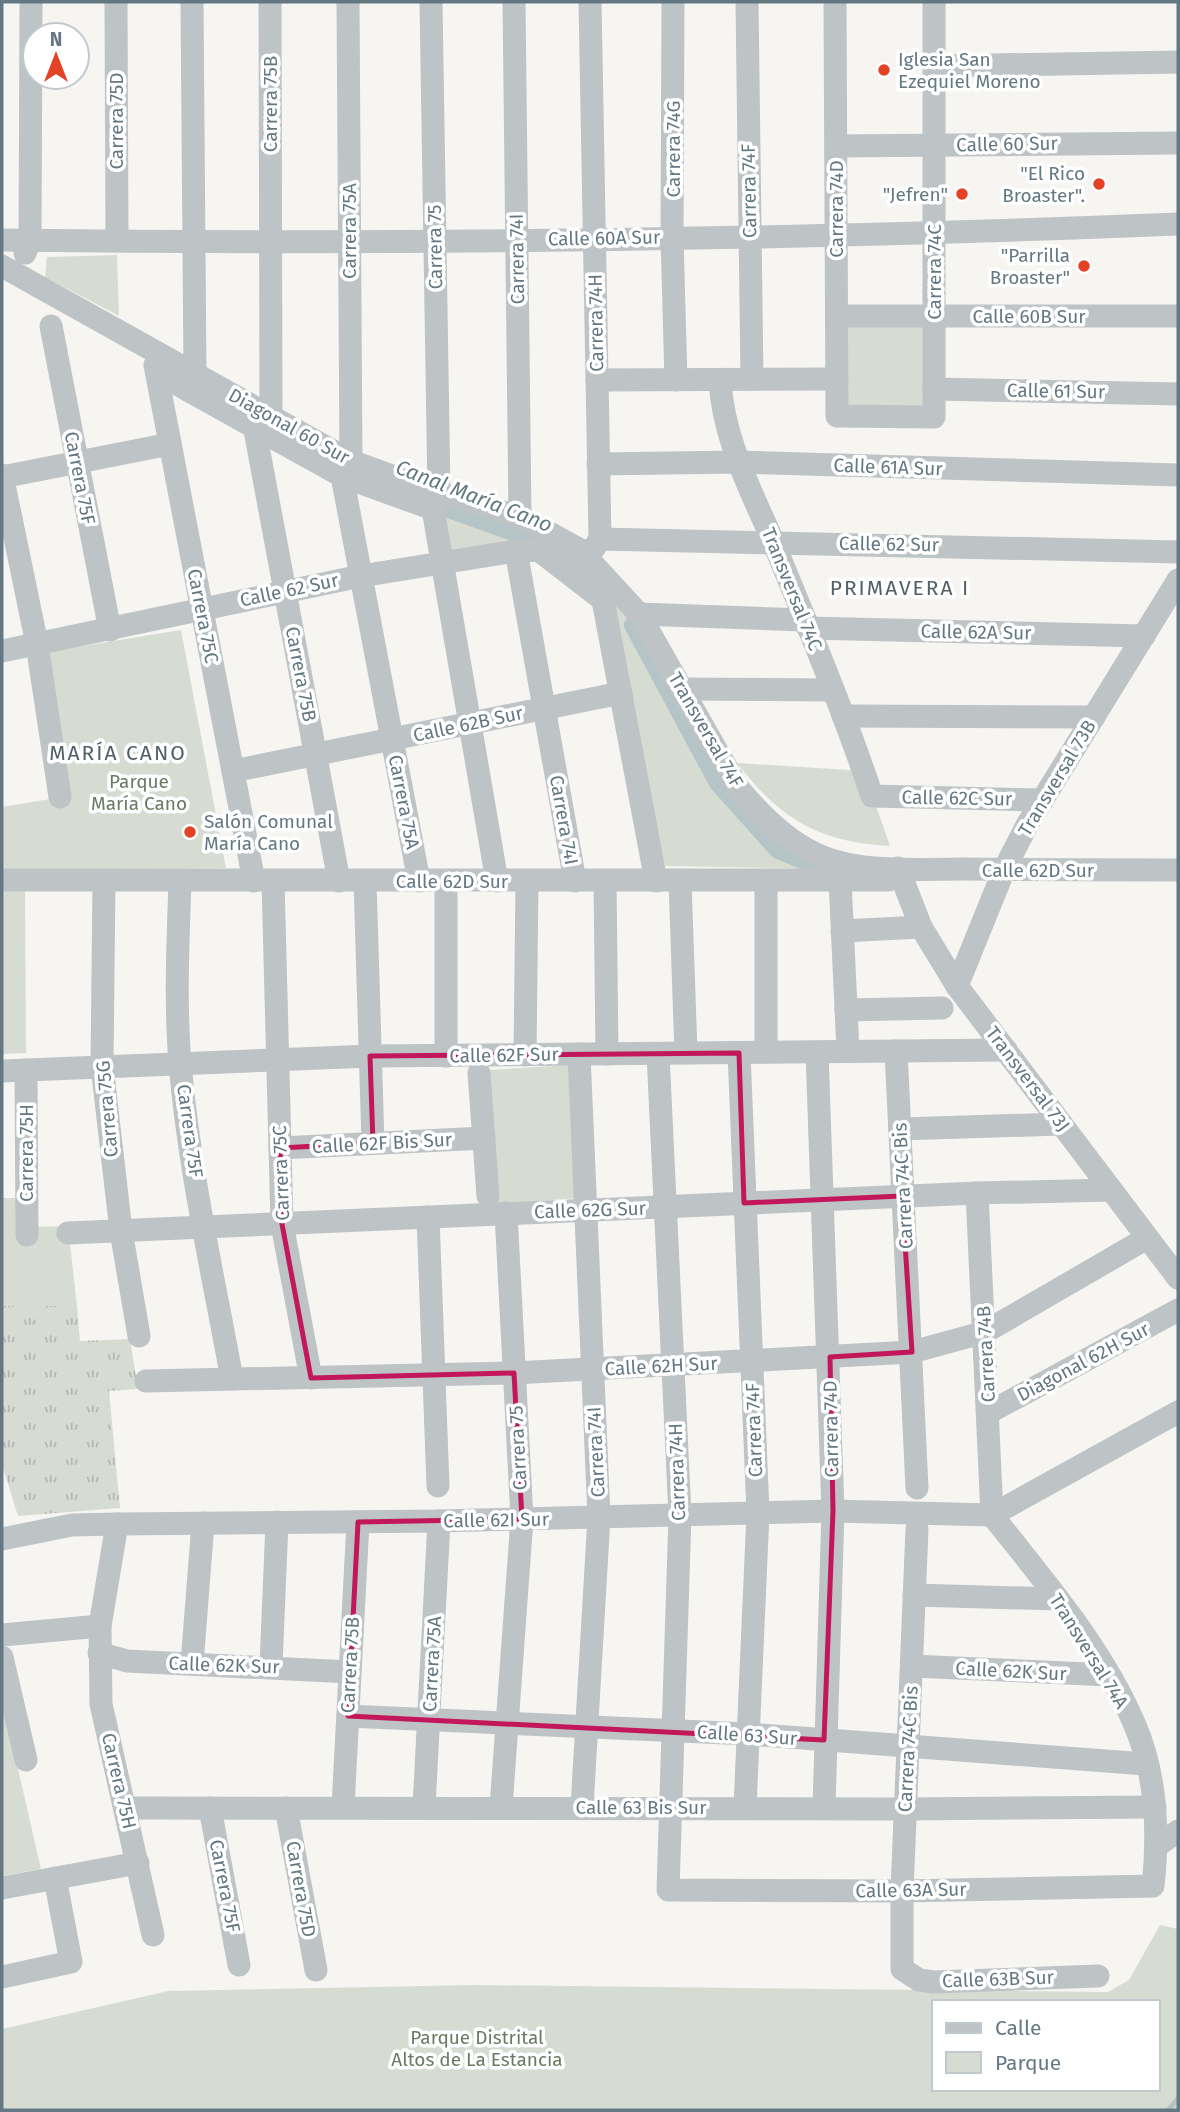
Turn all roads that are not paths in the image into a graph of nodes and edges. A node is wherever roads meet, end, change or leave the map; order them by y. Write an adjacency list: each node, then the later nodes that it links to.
1 (31, 2): 31 (street)
2 (116, 2): 26 (street, Carrera 75D)
3 (192, 2): 27 (street)
4 (270, 2): 28 (street, Carrera 75B)
5 (348, 2): 29 (street, Carrera 75A)
6 (431, 2): 30 (street, Carrera 75)
7 (514, 2): 23 (street, Carrera 74I)
8 (590, 2): 24 (street, Carrera 74H)
9 (673, 2): 22 (street, Carrera 74G)
10 (747, 2): 21 (street, Carrera 74F)
11 (835, 2): 17 (street, Carrera 74D)
12 (934, 2): 14 (street, Carrera 74C)
13 (1178, 62): 14 (street)
14 (934, 66): 16 (street, Carrera 74C)
15 (1178, 143): 16 (street, Calle 60 Sur)
16 (934, 145): 17 (street, Calle 60 Sur); 19 (street, Carrera 74C)
17 (836, 146): 20 (street, Carrera 74D)
18 (1178, 224): 19 (street, Calle 60A Sur)
19 (934, 234): 20 (street, Calle 60A Sur); 35 (street, Carrera 74C)
20 (836, 235): 21 (street, Calle 60A Sur); 34 (street, Carrera 74D)
21 (750, 236): 22 (street, Calle 60A Sur); 41 (street, Carrera 74F)
22 (672, 237): 24 (street, Calle 60A Sur); 44 (street, Carrera 74G)
23 (517, 239): 24 (street, Calle 60A Sur); 30 (street, Calle 60A Sur); 58 (street, Carrera 74I)
24 (594, 239): 43 (street, Carrera 74H)
25 (2, 240): 31 (street, Calle 60A Sur)
26 (117, 240): 27 (street, Calle 60A Sur); 31 (street, Calle 60A Sur)
27 (193, 240): 28 (street, Calle 60A Sur); 40 (street)
28 (270, 240): 29 (street, Calle 60A Sur); 49 (street, Carrera 75B)
29 (349, 240): 30 (street, Calle 60A Sur); 54 (street, Carrera 75A)
30 (435, 240): 57 (street, Carrera 75)
31 (30, 241): 33 (street)
32 (2, 266): 33 (street, Diagonal 60 Sur)
33 (24, 278): 38 (street, Diagonal 60 Sur)
34 (837, 316): 35 (street, Calle 60B Sur); 42 (street, Carrera 74D)
35 (934, 316): 36 (street, Calle 60B Sur); 46 (street, Carrera 74C)
36 (1178, 316)
37 (51, 326): 51 (street, Carrera 75F)
38 (152, 350): 39 (street, Carrera 75C); 40 (street, Diagonal 60 Sur)
39 (157, 373): 49 (street, Diagonal 60 Sur); 50 (street, Carrera 75C)
40 (195, 374): 49 (street, Diagonal 60 Sur)
41 (752, 379): 42 (street); 45 (street)
42 (837, 379): 48 (street, Carrera 74D)
43 (597, 380): 44 (street); 53 (street, Carrera 74H)
44 (677, 380): 45 (street)
45 (720, 380): 52 (street, Transversal 74C)
46 (934, 388): 47 (street, Calle 61 Sur); 48 (street, Carrera 74C)
47 (1178, 394)
48 (934, 417)
49 (262, 421): 54 (street, Diagonal 60 Sur); 66 (street, Carrera 75B)
50 (170, 444): 51 (street); 67 (street, Carrera 75C)
51 (77, 462): 56 (street); 70 (street, Carrera 75F)
52 (738, 462): 53 (street, Calle 61A Sur); 55 (street, Calle 61A Sur); 59 (street, Transversal 74C)
53 (598, 464): 60 (street, Carrera 74H)
54 (346, 469): 57 (street, Diagonal 60 Sur); 64 (street, Carrera 75A)
55 (1178, 475)
56 (2, 476): 72 (street)
57 (436, 501): 58 (street, Diagonal 60 Sur); 63 (street, Carrera 75)
58 (520, 517): 60 (street, Diagonal 60 Sur)
59 (773, 541): 60 (street, Calle 62 Sur); 62 (street, Calle 62 Sur); 69 (street, Transversal 74C)
60 (589, 548): 61 (street, Calle 62 Sur); 68 (street, Transversal 74F)
61 (526, 550): 63 (street, Calle 62 Sur); 76 (street); 77 (street, Carrera 74I)
62 (1178, 552)
63 (442, 563): 64 (street, Calle 62 Sur); 80 (street, Carrera 75)
64 (361, 576): 66 (street, Calle 62 Sur); 81 (street, Carrera 75A)
65 (1178, 580): 71 (street, Transversal 73B)
66 (285, 591): 67 (street, Calle 62 Sur); 82 (street, Carrera 75B)
67 (201, 608): 70 (street, Calle 62 Sur); 83 (street, Carrera 75C)
68 (639, 614): 69 (street, Calle 62A Sur); 74 (street, Transversal 74F)
69 (807, 624): 71 (street, Calle 62A Sur); 75 (street, Transversal 74C)
70 (110, 630): 72 (street, Calle 62 Sur)
71 (1144, 636): 79 (street, Transversal 73B)
72 (37, 644): 73 (street, Calle 62 Sur); 85 (street)
73 (2, 651)
74 (681, 689): 75 (street); 89 (street, Transversal 74F)
75 (832, 690): 78 (street, Transversal 74C)
76 (621, 693): 77 (street, Calle 62B Sur); 103 (street)
77 (544, 708): 80 (street, Calle 62B Sur); 101 (street, Carrera 74I)
78 (843, 716): 79 (street); 84 (street, Transversal 74C)
79 (1094, 717): 86 (street, Transversal 73B)
80 (470, 723): 81 (street, Calle 62B Sur); 99 (street, Carrera 75)
81 (392, 739): 82 (street, Calle 62B Sur); 97 (street, Carrera 75A)
82 (316, 755): 83 (street, Calle 62B Sur); 95 (street, Carrera 75B)
83 (233, 771): 94 (street, Carrera 75C)
84 (872, 796): 86 (street, Calle 62C Sur)
85 (60, 797)
86 (1042, 800): 87 (street, Transversal 73B)
87 (1004, 870): 88 (street, Calle 62D Sur); 89 (street, Calle 62D Sur); 108 (street, Transversal 73B)
88 (1178, 870)
89 (900, 874): 91 (street, Calle 62D Sur); 106 (street, Transversal 73J)
90 (2, 880): 92 (street, Calle 62D Sur)
91 (840, 880): 105 (street, Calle 62D Sur); 107 (street)
92 (104, 881): 93 (street, Calle 62D Sur); 126 (street, Carrera 75G)
93 (180, 881): 94 (street, Calle 62D Sur); 125 (street, Carrera 75F)
94 (263, 881): 95 (street, Calle 62D Sur); 124 (street, Carrera 75C)
95 (339, 881): 96 (street, Calle 62D Sur)
96 (365, 881): 97 (street, Calle 62D Sur); 122 (street)
97 (419, 881): 98 (street, Calle 62D Sur)
98 (446, 881): 99 (street, Calle 62D Sur); 123 (street)
99 (497, 881): 100 (street, Calle 62D Sur)
100 (527, 881): 101 (street, Calle 62D Sur); 121 (street)
101 (575, 881): 102 (street, Calle 62D Sur)
102 (605, 881): 103 (street, Calle 62D Sur); 119 (street, Carrera 74I)
103 (656, 881): 104 (street, Calle 62D Sur)
104 (680, 881): 105 (street, Calle 62D Sur); 116 (street)
105 (766, 881): 113 (street)
106 (921, 927): 107 (street); 108 (street, Transversal 73J)
107 (842, 931): 110 (street)
108 (957, 986): 111 (street, Transversal 73J)
109 (943, 1008): 110 (street)
110 (846, 1010): 115 (street)
111 (1006, 1050): 112 (street, Calle 62F Sur); 130 (street, Transversal 73J)
112 (896, 1051): 115 (street, Calle 62F Sur); 131 (street, Carrera 74C Bis)
113 (766, 1052): 114 (street, Calle 62F Sur); 117 (street, Calle 62F Sur)
114 (817, 1052): 115 (street, Calle 62F Sur); 139 (street, Carrera 74D)
115 (848, 1052)
116 (686, 1053): 117 (street, Calle 62F Sur); 120 (street, Calle 62F Sur)
117 (739, 1053): 140 (street, Carrera 74F)
118 (579, 1054): 119 (street, Calle 62F Sur); 121 (street, Calle 62F Sur); 142 (street, Carrera 74I)
119 (607, 1054): 120 (street, Calle 62F Sur)
120 (658, 1054): 141 (street, Carrera 74H)
121 (525, 1055): 123 (street, Calle 62F Sur)
122 (370, 1056): 123 (street, Calle 62F Sur); 124 (street, Calle 62F Sur); 133 (street)
123 (446, 1056)
124 (277, 1060): 125 (street, Calle 62F Sur); 134 (street, Carrera 75C)
125 (180, 1063): 126 (street, Calle 62F Sur); 146 (street, Carrera 75F)
126 (102, 1066): 127 (street, Calle 62F Sur); 147 (street, Carrera 75G)
127 (26, 1070): 128 (street, Calle 62F Sur); 149 (street, Carrera 75H)
128 (2, 1071)
129 (479, 1073): 132 (street)
130 (1061, 1124): 131 (street); 135 (street, Transversal 73J)
131 (900, 1129): 138 (street, Carrera 74C Bis)
132 (484, 1138): 133 (street, Calle 62F Bis Sur); 137 (street)
133 (373, 1143): 134 (street, Calle 62F Bis Sur)
134 (280, 1148): 145 (street, Carrera 75C)
135 (1111, 1190): 136 (street, Calle 62G Sur); 150 (street, Transversal 73J)
136 (977, 1193): 138 (street, Calle 62G Sur); 153 (street, Carrera 74B)
137 (488, 1196)
138 (902, 1196): 139 (street, Calle 62G Sur); 155 (street, Carrera 74C Bis)
139 (822, 1199): 140 (street, Calle 62G Sur); 156 (street, Carrera 74D)
140 (744, 1203): 141 (street, Calle 62G Sur); 157 (street, Carrera 74F)
141 (665, 1206): 142 (street, Calle 62G Sur); 158 (street, Carrera 74H)
142 (586, 1210): 143 (street, Calle 62G Sur); 159 (street, Carrera 74I)
143 (506, 1213): 144 (street, Calle 62G Sur); 160 (street, Carrera 75)
144 (428, 1217): 145 (street, Calle 62G Sur); 161 (street)
145 (282, 1224): 146 (street, Calle 62G Sur); 162 (street, Carrera 75C)
146 (205, 1227): 147 (street, Calle 62G Sur); 163 (street, Carrera 75F)
147 (121, 1231): 148 (street, Calle 62G Sur); 154 (street, Carrera 75G)
148 (68, 1233)
149 (27, 1235)
150 (1147, 1238): 151 (street, Transversal 73J); 153 (street, Calle 62H Sur)
151 (1178, 1278)
152 (1178, 1310): 166 (street, Diagonal 62H Sur)
153 (985, 1332): 155 (street, Calle 62H Sur); 166 (street, Carrera 74B)
154 (139, 1336)
155 (912, 1352): 156 (street, Calle 62H Sur); 168 (street, Carrera 74C Bis)
156 (830, 1357): 157 (street, Calle 62H Sur); 169 (street, Carrera 74D)
157 (752, 1362): 158 (street, Calle 62H Sur); 170 (street, Carrera 74F)
158 (673, 1365): 159 (street, Calle 62H Sur); 171 (street, Carrera 74H)
159 (592, 1369): 160 (street, Calle 62H Sur); 173 (street, Carrera 74I)
160 (514, 1373): 161 (street, Calle 62H Sur); 174 (street, Carrera 75)
161 (434, 1375): 162 (street, Calle 62H Sur); 167 (street)
162 (311, 1378): 163 (street, Calle 62H Sur)
163 (232, 1379): 164 (street, Calle 62H Sur)
164 (146, 1381)
165 (1178, 1412): 172 (street)
166 (988, 1413): 172 (street, Carrera 74B)
167 (438, 1486)
168 (917, 1488)
169 (833, 1511): 170 (street, Calle 62I Sur); 172 (street, Calle 62I Sur); 199 (street, Carrera 74D)
170 (758, 1513): 171 (street, Calle 62I Sur); 198 (street, Carrera 74F)
171 (680, 1515): 173 (street, Calle 62I Sur); 197 (street, Carrera 74H)
172 (992, 1515): 183 (street, Transversal 74A)
173 (599, 1517): 174 (street, Calle 62I Sur); 196 (street, Carrera 74I)
174 (522, 1519): 175 (street, Calle 62I Sur); 195 (street, Carrera 75)
175 (439, 1521): 177 (street, Calle 62I Sur); 194 (street, Carrera 75A)
176 (278, 1522): 177 (street, Calle 62I Sur); 178 (street, Calle 62I Sur); 189 (street)
177 (358, 1522): 191 (street, Carrera 75B)
178 (203, 1523): 179 (street, Calle 62I Sur); 188 (street)
179 (117, 1524): 181 (street, Calle 62I Sur); 184 (street)
180 (917, 1529): 182 (street, Carrera 74C Bis)
181 (2, 1539)
182 (914, 1595): 183 (street); 190 (street, Carrera 74C Bis)
183 (1059, 1599): 192 (street, Transversal 74A)
184 (100, 1626): 185 (street); 186 (street, Carrera 75H)
185 (2, 1635)
186 (99, 1653): 188 (street, Calle 62K Sur); 211 (street, Carrera 75H)
187 (2, 1657): 201 (street)
188 (192, 1664): 189 (street, Calle 62K Sur)
189 (271, 1666): 191 (street, Calle 62K Sur)
190 (912, 1666): 192 (street, Calle 62K Sur); 200 (street, Carrera 74C Bis)
191 (350, 1672): 193 (street, Carrera 75B)
192 (1109, 1675): 202 (street, Transversal 74A)
193 (348, 1717): 194 (street, Calle 63 Sur); 203 (street, Carrera 75B)
194 (429, 1720): 195 (street, Calle 63 Sur); 204 (street, Carrera 75A)
195 (508, 1724): 196 (street, Calle 63 Sur); 205 (street, Carrera 75)
196 (587, 1727): 197 (street, Calle 63 Sur); 206 (street, Carrera 74I)
197 (671, 1731): 198 (street, Calle 63 Sur); 207 (street, Carrera 74H)
198 (748, 1734): 199 (street, Calle 63 Sur); 208 (street, Carrera 74F)
199 (824, 1740): 200 (street, Calle 63 Sur); 209 (street, Carrera 74D)
200 (908, 1744): 202 (street, Calle 63 Sur); 214 (street, Carrera 74C Bis)
201 (26, 1759)
202 (1146, 1764): 210 (street, Transversal 74A)
203 (343, 1807): 204 (street, Calle 63 Bis Sur); 213 (street, Calle 63 Bis Sur)
204 (424, 1807): 205 (street, Calle 63 Bis Sur)
205 (501, 1807): 206 (street, Calle 63 Bis Sur)
206 (582, 1807): 207 (street, Calle 63 Bis Sur)
207 (668, 1807): 208 (street, Calle 63 Bis Sur); 221 (street, Carrera 74H)
208 (745, 1807): 209 (street, Calle 63 Bis Sur)
209 (824, 1807): 214 (street, Calle 63 Bis Sur)
210 (1155, 1807): 214 (street, Calle 63 Bis Sur); 216 (street, Transversal 74A)
211 (126, 1808): 212 (street, Calle 63 Bis Sur); 217 (street, Carrera 75H)
212 (210, 1808): 213 (street, Calle 63 Bis Sur); 224 (street, Carrera 75F)
213 (286, 1808): 226 (street, Carrera 75D)
214 (905, 1810): 222 (street, Carrera 74C Bis)
215 (1178, 1831): 216 (street)
216 (1157, 1846): 219 (street, Transversal 74A)
217 (138, 1863): 218 (street); 223 (street, Carrera 75H)
218 (55, 1878): 220 (street); 228 (street)
219 (1153, 1886): 222 (street, Calle 63A Sur)
220 (2, 1888)
221 (668, 1890): 222 (street, Calle 63A Sur)
222 (902, 1891): 225 (street, Carrera 74C Bis)
223 (153, 1935)
224 (239, 1965)
225 (902, 1969): 227 (street, Calle 63B Sur)
226 (316, 1970)
227 (1098, 1976)
228 (2, 1977)

